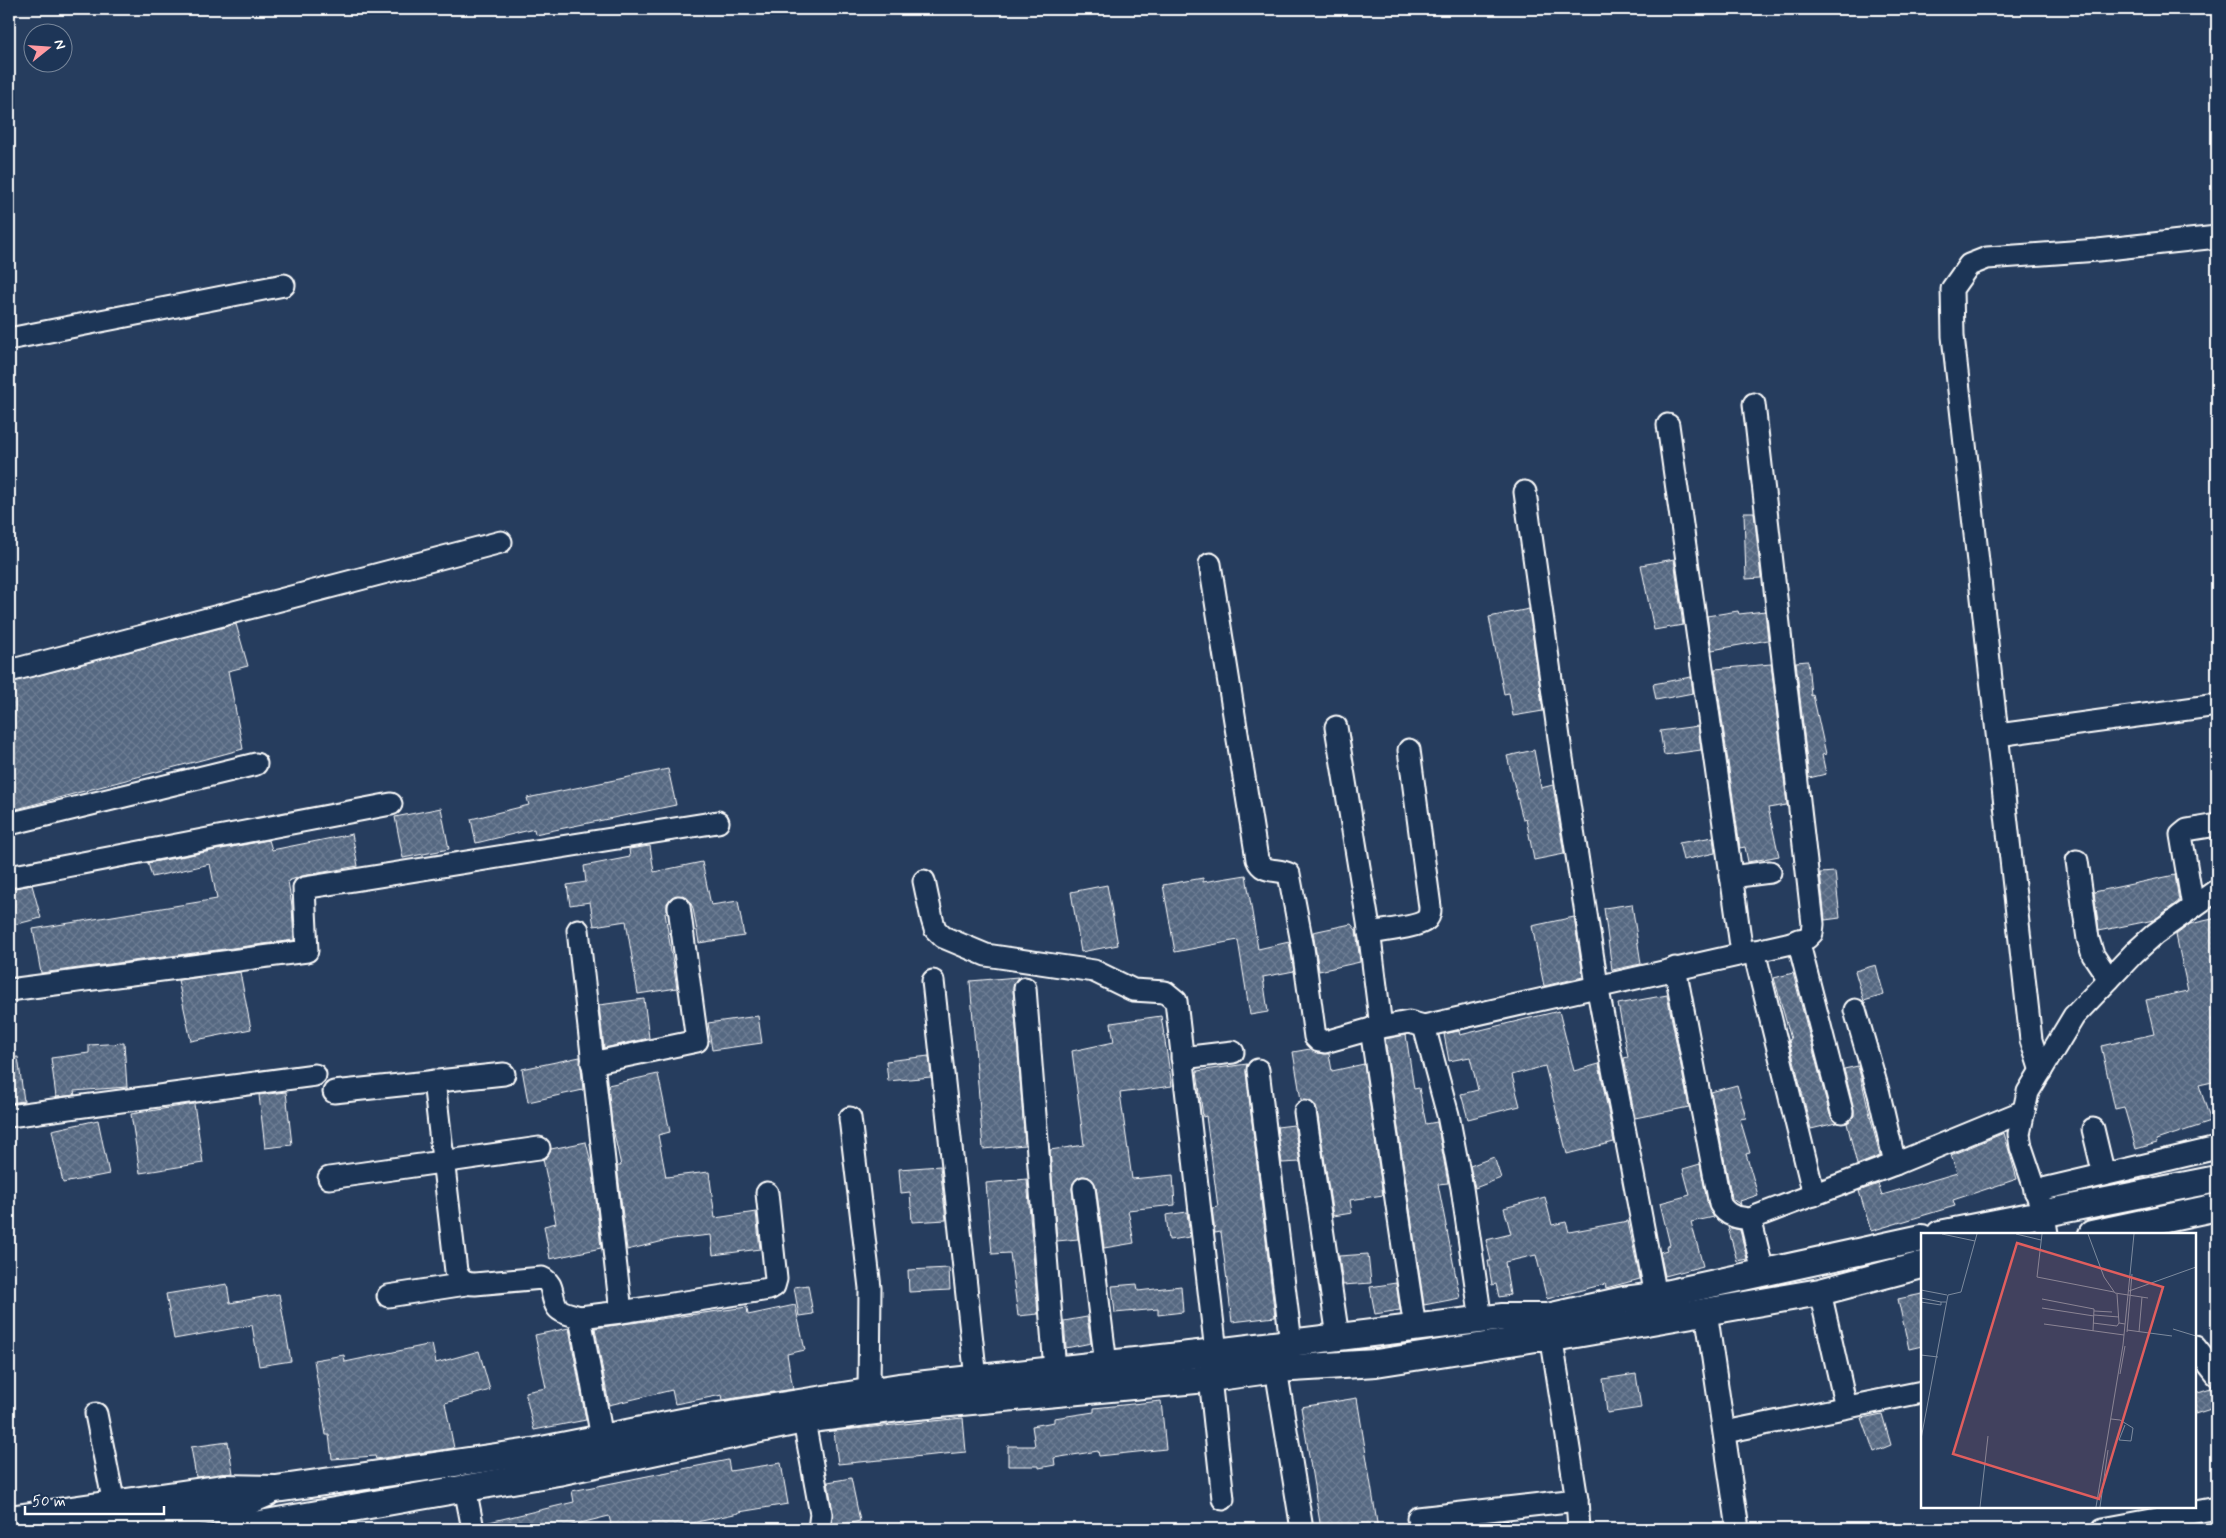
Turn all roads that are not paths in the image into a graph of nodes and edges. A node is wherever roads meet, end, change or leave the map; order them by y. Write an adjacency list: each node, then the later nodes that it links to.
1 (2217, 237): 12 (street)
2 (284, 285): 3 (street)
3 (9, 340)
4 (1754, 404): 29 (street)
5 (1668, 425): 22 (street)
6 (1525, 492): 34 (street)
7 (501, 542): 9 (street)
8 (1210, 564): 39 (street)
9 (9, 671)
10 (2217, 705): 12 (street)
11 (1336, 727): 28 (street)
12 (1998, 735): 44 (street)
13 (1409, 750): 28 (street)
14 (256, 764): 17 (street)
15 (391, 804): 21 (street)
16 (718, 822): 36 (street)
17 (9, 824)
18 (2217, 825): 26 (street)
19 (2077, 860): 32 (street)
20 (1770, 872): 22 (street)
21 (9, 877)
22 (1731, 877): 30 (street)
23 (924, 881): 41 (street)
24 (2217, 890): 26 (street)
25 (679, 907): 42 (street)
26 (2193, 907): 32 (street)
27 (578, 930): 42 (street)
28 (1369, 933): 39 (street)
29 (1798, 940): 30 (street); 51 (street)
30 (1748, 952): 31 (street); 65 (street)
31 (1675, 968): 34 (street); 68 (street)
32 (2109, 979): 44 (street)
33 (933, 981): 94 (street)
34 (1597, 985): 38 (street); 79 (street)
35 (1025, 988): 91 (street)
36 (9, 990)
37 (1855, 1010): 58 (street)
38 (1424, 1026): 39 (street); 83 (street)
39 (1371, 1029): 84 (street)
40 (1233, 1052): 41 (street)
41 (1182, 1058): 88 (street)
42 (592, 1063): 81 (street)
43 (1258, 1070): 87 (street)
44 (2041, 1071): 49 (street)
45 (504, 1074): 47 (street)
46 (315, 1075): 52 (street)
47 (434, 1081): 48 (street); 57 (street)
48 (334, 1092)
49 (2024, 1111): 58 (street); 63 (street)
50 (1305, 1112): 86 (street)
51 (1842, 1112)
52 (9, 1116)
53 (850, 1118): 96 (street)
54 (2093, 1129): 59 (street)
55 (540, 1148): 57 (street)
56 (2217, 1148): 59 (street)
57 (443, 1161): 60 (street); 76 (street)
58 (1895, 1164): 65 (street)
59 (2104, 1174): 63 (street)
60 (329, 1178)
61 (2217, 1179): 66 (main road)
62 (1084, 1188): 90 (street)
63 (2035, 1191): 69 (street)
64 (768, 1193): 81 (street)
65 (1814, 1194): 68 (street)
66 (2081, 1207): 69 (main road); 71 (street)
67 (2217, 1207): 72 (main road)
68 (1752, 1219): 75 (street)
69 (2046, 1225): 70 (main road)
70 (1952, 1233)
71 (2096, 1233)
72 (2101, 1233)
73 (1921, 1238): 75 (main road)
74 (1921, 1265): 77 (main road)
75 (1763, 1272): 79 (main road)
76 (466, 1284): 78 (street); 82 (street)
77 (1820, 1292): 80 (main road); 98 (street)
78 (388, 1296)
79 (1656, 1296): 85 (main road)
80 (1706, 1311): 85 (main road); 101 (street)
81 (621, 1312): 82 (street)
82 (580, 1317): 102 (street)
83 (1481, 1320): 84 (main road); 85 (main road)
84 (1415, 1328): 86 (main road)
85 (1551, 1328): 92 (main road); 106 (street)
86 (1338, 1337): 87 (main road)
87 (1291, 1343): 88 (main road)
88 (1216, 1352): 90 (main road)
89 (2205, 1353): 93 (street)
90 (1106, 1364): 91 (main road)
91 (1055, 1370): 94 (main road)
92 (1276, 1370): 95 (main road); 112 (street)
93 (2217, 1375)
94 (976, 1378): 96 (main road)
95 (1210, 1378): 99 (main road); 105 (street)
96 (869, 1392): 99 (main road)
97 (1921, 1392): 98 (street)
98 (1846, 1407): 101 (street)
99 (802, 1411): 102 (main road); 115 (street)
100 (96, 1414): 107 (street)
101 (1725, 1432): 117 (street)
102 (604, 1450): 103 (main road); 104 (main road)
103 (465, 1488): 111 (main road); 114 (street)
104 (276, 1489): 107 (main road); 111 (main road)
105 (1223, 1499)
106 (1577, 1500): 109 (street); 116 (street)
107 (114, 1504): 110 (main road)
108 (2217, 1508): 118 (street)
109 (1418, 1518)
110 (9, 1519)
111 (232, 1519): 113 (main road)
112 (1301, 1523)
113 (85, 1529)
114 (473, 1529)
115 (820, 1529)
116 (1579, 1529)
117 (1738, 1529)
118 (2102, 1529)

